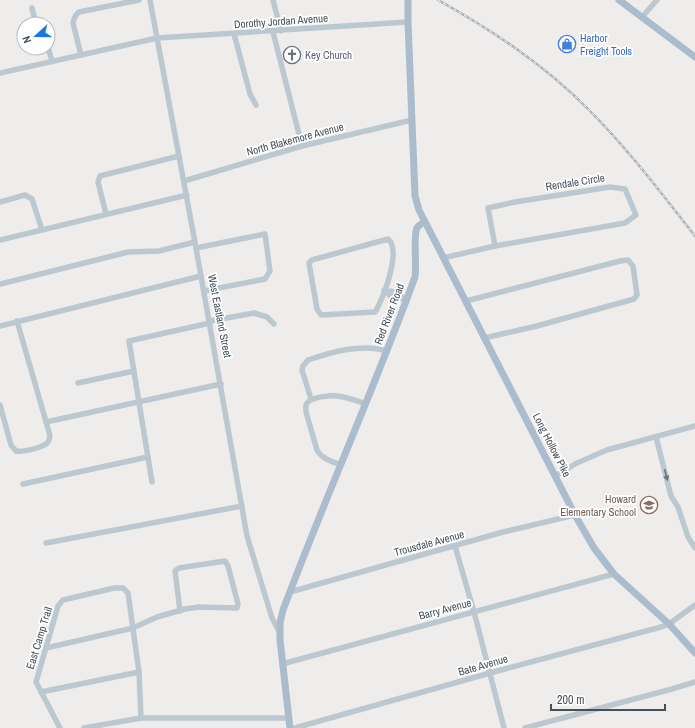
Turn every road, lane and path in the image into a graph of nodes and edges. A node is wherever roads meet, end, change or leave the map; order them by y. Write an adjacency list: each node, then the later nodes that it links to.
1 (139, 0): 15 (street)
2 (150, 0): 14 (street, West Eastland Street)
3 (273, 0): 11 (street)
4 (408, 0): 10 (main road)
5 (619, 0): 9 (main road)
6 (657, 0): 9 (street)
7 (32, 8): 8 (street)
8 (34, 16)
9 (642, 17): 17 (main road)
10 (408, 22): 11 (street, Dorothy Jordan Avenue); 21 (main road)
11 (281, 31): 12 (street, Dorothy Jordan Avenue)
12 (273, 32): 13 (street, Dorothy Jordan Avenue); 22 (street)
13 (234, 34): 14 (street, Dorothy Jordan Avenue); 20 (street)
14 (157, 38): 15 (street, Dorothy Jordan Avenue); 23 (street, West Eastland Street)
15 (81, 55): 18 (street, Dorothy Jordan Avenue)
16 (51, 56): 18 (street)
17 (695, 57)
18 (52, 61): 19 (street, Dorothy Jordan Avenue)
19 (0, 73)
20 (256, 105)
21 (412, 120): 22 (street, North Blakemore Avenue); 28 (main road)
22 (302, 146): 24 (street, North Blakemore Avenue)
23 (180, 156): 24 (street, West Eastland Street); 27 (street)
24 (184, 180): 25 (street, West Eastland Street)
25 (186, 195): 27 (street); 31 (street, West Eastland Street)
26 (0, 202): 29 (street)
27 (106, 214): 29 (street)
28 (425, 222): 34 (main road, Long Hollow Pike); 39 (main road, Red River Road)
29 (42, 230): 30 (street)
30 (0, 240)
31 (195, 242): 33 (street, West Eastland Street); 36 (street)
32 (495, 246): 32 (street, Rendale Circle); 34 (street, Rendale Circle)
33 (196, 248): 35 (street, West Eastland Street); 37 (street)
34 (443, 258): 40 (main road, Long Hollow Pike)
35 (201, 276): 37 (street, West Eastland Street); 41 (street)
36 (0, 284)
37 (204, 291): 42 (street, West Eastland Street)
38 (386, 291): 38 (street); 39 (street)
39 (404, 299): 46 (main road, Red River Road)
40 (466, 301): 45 (main road, Long Hollow Pike); 45 (street)
41 (17, 321): 44 (street); 54 (street)
42 (210, 322): 43 (street); 47 (street); 49 (street, West Eastland Street)
43 (274, 324)
44 (0, 326)
45 (484, 338): 59 (main road, Long Hollow Pike)
46 (387, 351): 50 (street); 52 (main road, Red River Road)
47 (134, 371): 48 (street); 51 (street)
48 (78, 383)
49 (221, 384): 51 (street); 62 (street, West Eastland Street)
50 (311, 399): 52 (street); 58 (street)
51 (138, 402): 54 (street); 57 (street)
52 (366, 404): 58 (main road, Red River Road)
53 (0, 405): 54 (street)
54 (46, 422)
55 (695, 426): 56 (street)
56 (656, 437): 59 (street); 66 (street, one-way to 66)
57 (148, 457): 60 (street); 61 (street)
58 (341, 465): 68 (main road, Red River Road)
59 (555, 476): 63 (main road, Long Hollow Pike)
60 (152, 482)
61 (23, 484)
62 (242, 506): 64 (street); 75 (street, West Eastland Street)
63 (575, 515): 65 (street, Trousdale Avenue); 67 (main road, Long Hollow Pike)
64 (46, 543)
65 (454, 546): 68 (street, Trousdale Avenue); 71 (street)
66 (695, 548)
67 (614, 574): 71 (street, Barry Avenue); 73 (main road, Long Hollow Pike)
68 (290, 592): 72 (main road, Red River Road)
69 (695, 605): 73 (street, Bate Avenue)
70 (180, 611): 70 (street); 74 (street)
71 (474, 612): 78 (street, Barry Avenue); 80 (street)
72 (280, 623): 75 (main road, West Eastland Street)
73 (669, 624): 77 (main road, Long Hollow Pike); 80 (street, Bate Avenue)
74 (133, 628): 76 (street); 76 (street, East Camp Trail); 79 (street, East Camp Trail)
75 (280, 633): 78 (main road, West Eastland Street)
76 (46, 648): 82 (street, East Camp Trail)
77 (695, 653)
78 (282, 664): 84 (main road)
79 (139, 672): 82 (street); 83 (street, East Camp Trail)
80 (490, 673): 88 (street, Bate Avenue); 89 (street)
81 (695, 682): 90 (street)
82 (41, 692): 85 (street, East Camp Trail)
83 (141, 718): 84 (street); 86 (street)
84 (288, 718): 87 (main road)
85 (60, 728)
86 (84, 728)
87 (290, 728)
88 (295, 728)
89 (504, 728)
90 (525, 728)

